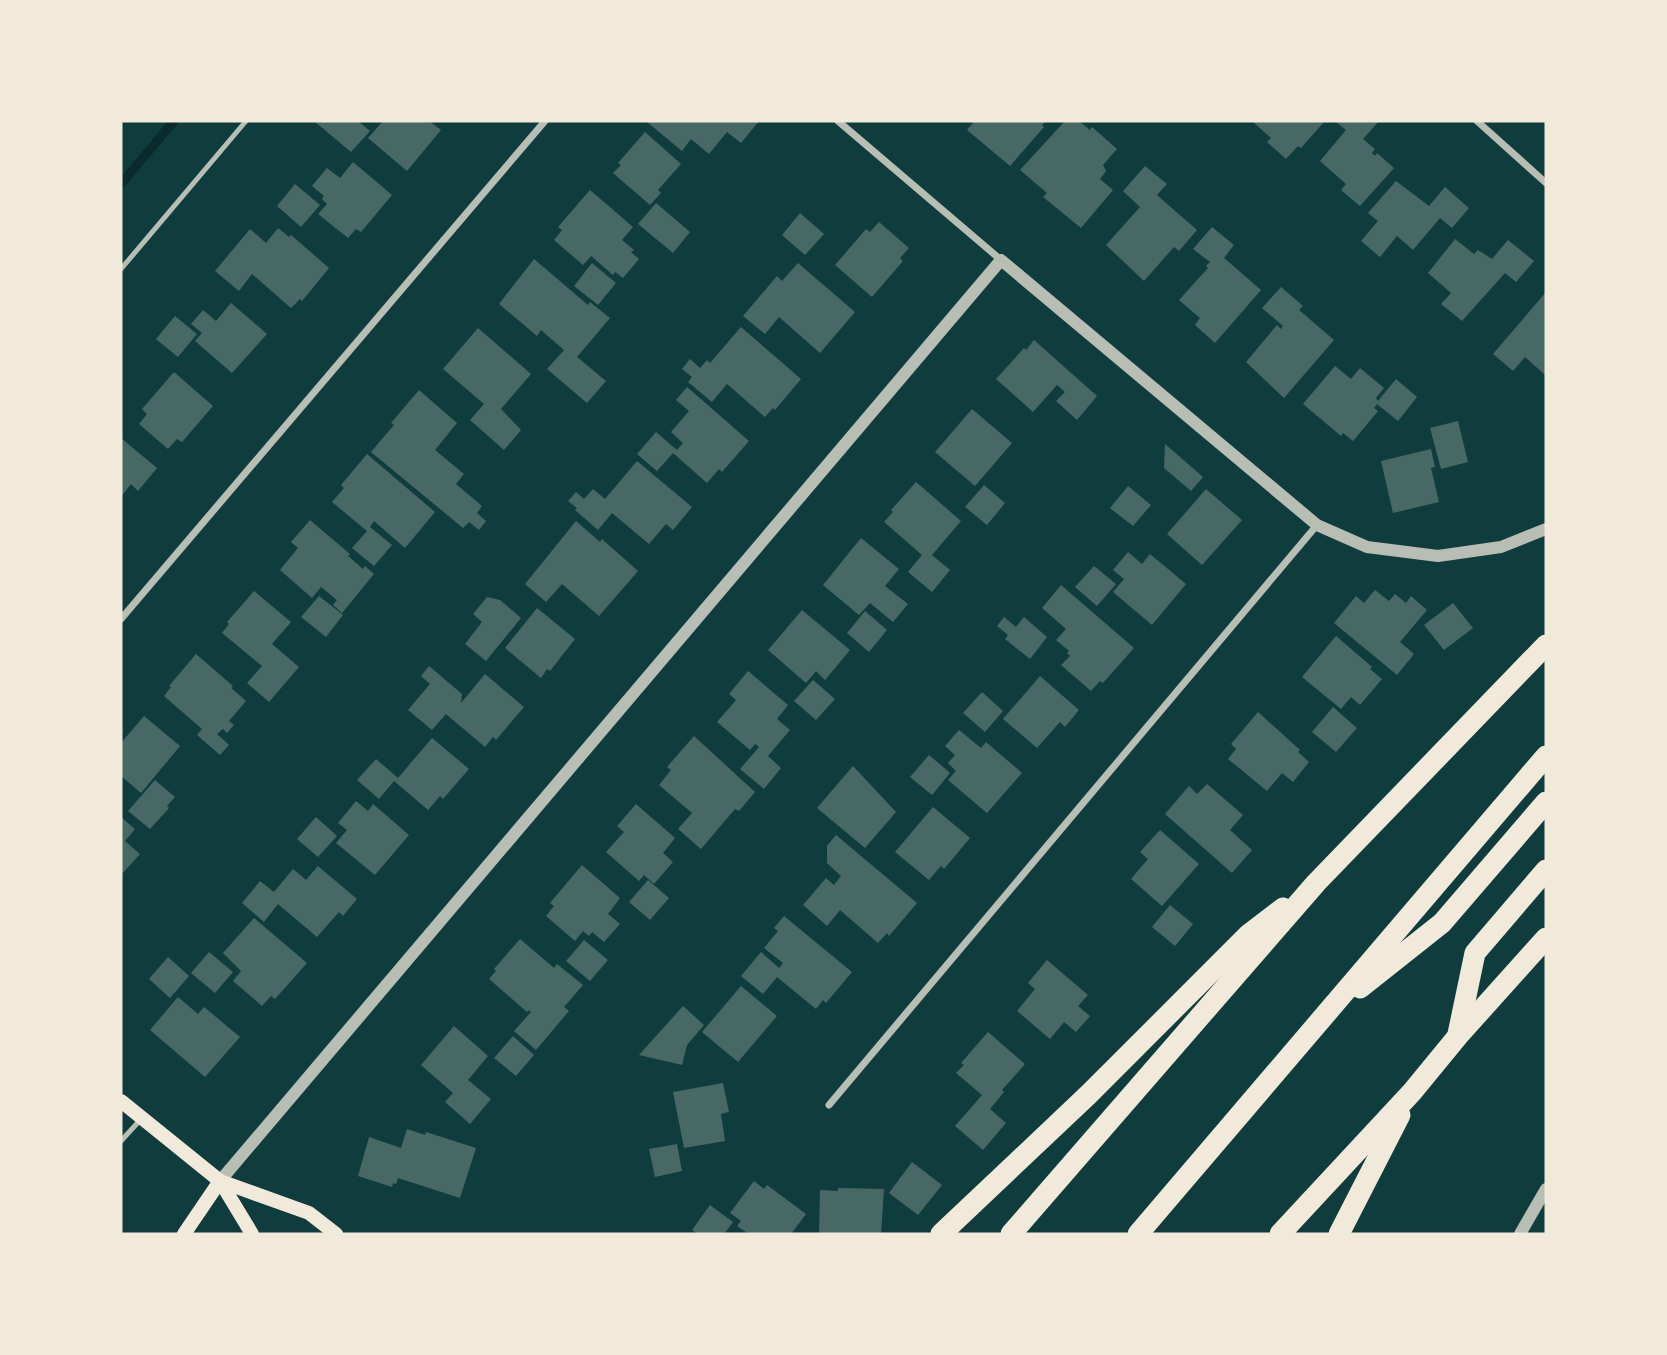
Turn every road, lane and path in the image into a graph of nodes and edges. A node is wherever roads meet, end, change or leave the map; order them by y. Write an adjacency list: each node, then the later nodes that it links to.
1 (246, 121): 7 (lane)
2 (545, 121): 10 (street)
3 (838, 121): 6 (street)
4 (1477, 121): 5 (street)
5 (1546, 183)
6 (1001, 260): 8 (street); 24 (street)
7 (121, 269)
8 (1317, 525): 9 (street); 21 (street)
9 (1546, 529)
10 (121, 619)
11 (1546, 645): 15 (highway)
12 (1546, 756): 17 (highway)
13 (1546, 802): 17 (highway)
14 (1546, 870): 18 (highway)
15 (1316, 883): 29 (highway); 30 (highway)
16 (1546, 938): 18 (highway)
17 (1323, 1017): 31 (highway)
18 (1458, 1036): 19 (highway)
19 (1412, 1092): 32 (highway); 33 (highway)
20 (121, 1101): 22 (main road)
21 (829, 1105)
22 (142, 1118): 23 (lane); 24 (main road)
23 (121, 1140)
24 (220, 1181): 26 (main road); 27 (main road); 28 (main road)
25 (1546, 1189): 34 (street)
26 (184, 1234)
27 (253, 1234)
28 (336, 1234)
29 (941, 1234)
30 (1011, 1234)
31 (1139, 1234)
32 (1279, 1234)
33 (1339, 1234)
34 (1520, 1234)

